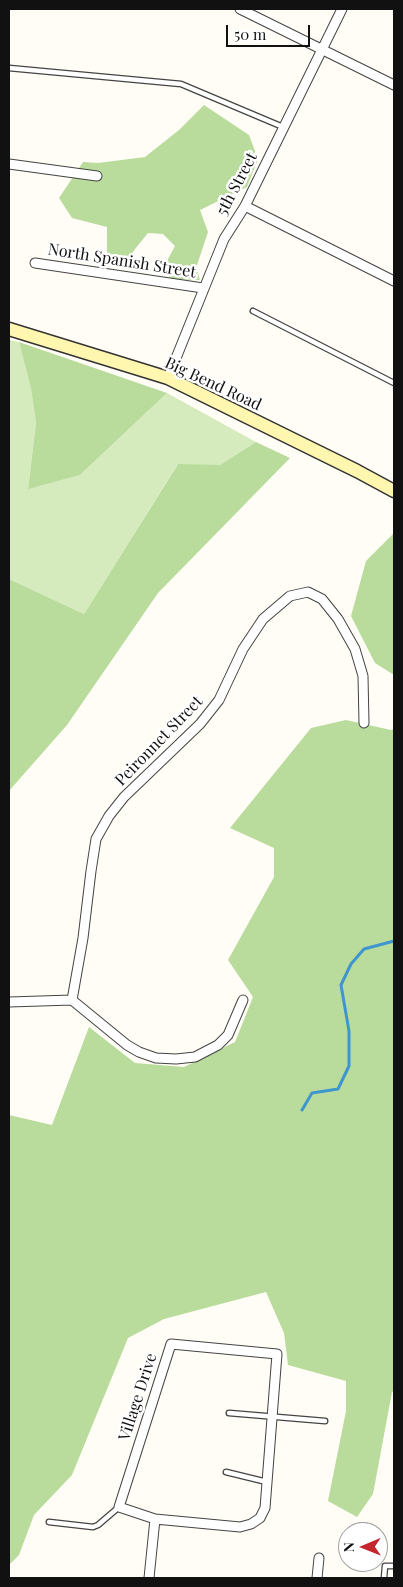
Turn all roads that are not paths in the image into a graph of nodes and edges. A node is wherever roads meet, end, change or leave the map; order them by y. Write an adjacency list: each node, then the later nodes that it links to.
1 (240, 9): 3 (street)
2 (342, 9): 3 (street, 5th Street)
3 (322, 49): 5 (street); 6 (street, 5th Street)
4 (9, 68): 6 (lane)
5 (394, 85)
6 (282, 127): 9 (street, 5th Street)
7 (9, 164): 8 (street)
8 (97, 176)
9 (245, 206): 11 (street); 12 (street, 5th Street)
10 (36, 263): 12 (street, North Spanish Street)
11 (394, 281)
12 (203, 288): 15 (street, 5th Street)
13 (253, 311): 16 (lane)
14 (9, 330): 15 (main road, Big Bend Road)
15 (168, 378): 17 (main road, Big Bend Road)
16 (394, 383)
17 (393, 489)
18 (364, 724): 19 (street, Peironnet Street)
19 (72, 1000): 20 (street); 21 (street)
20 (243, 1000)
21 (9, 1002)
22 (229, 1412): 23 (lane)
23 (272, 1416): 24 (lane); 26 (street, Village Drive); 27 (street, Village Drive)
24 (325, 1421)
25 (226, 1472): 26 (lane)
26 (267, 1482): 28 (street, Village Drive)
27 (119, 1507): 28 (street, Village Drive); 29 (lane)
28 (155, 1519): 32 (street)
29 (49, 1522)
30 (319, 1558): 33 (street)
31 (394, 1566): 34 (lane)
32 (149, 1578)
33 (317, 1578)
34 (384, 1578)

